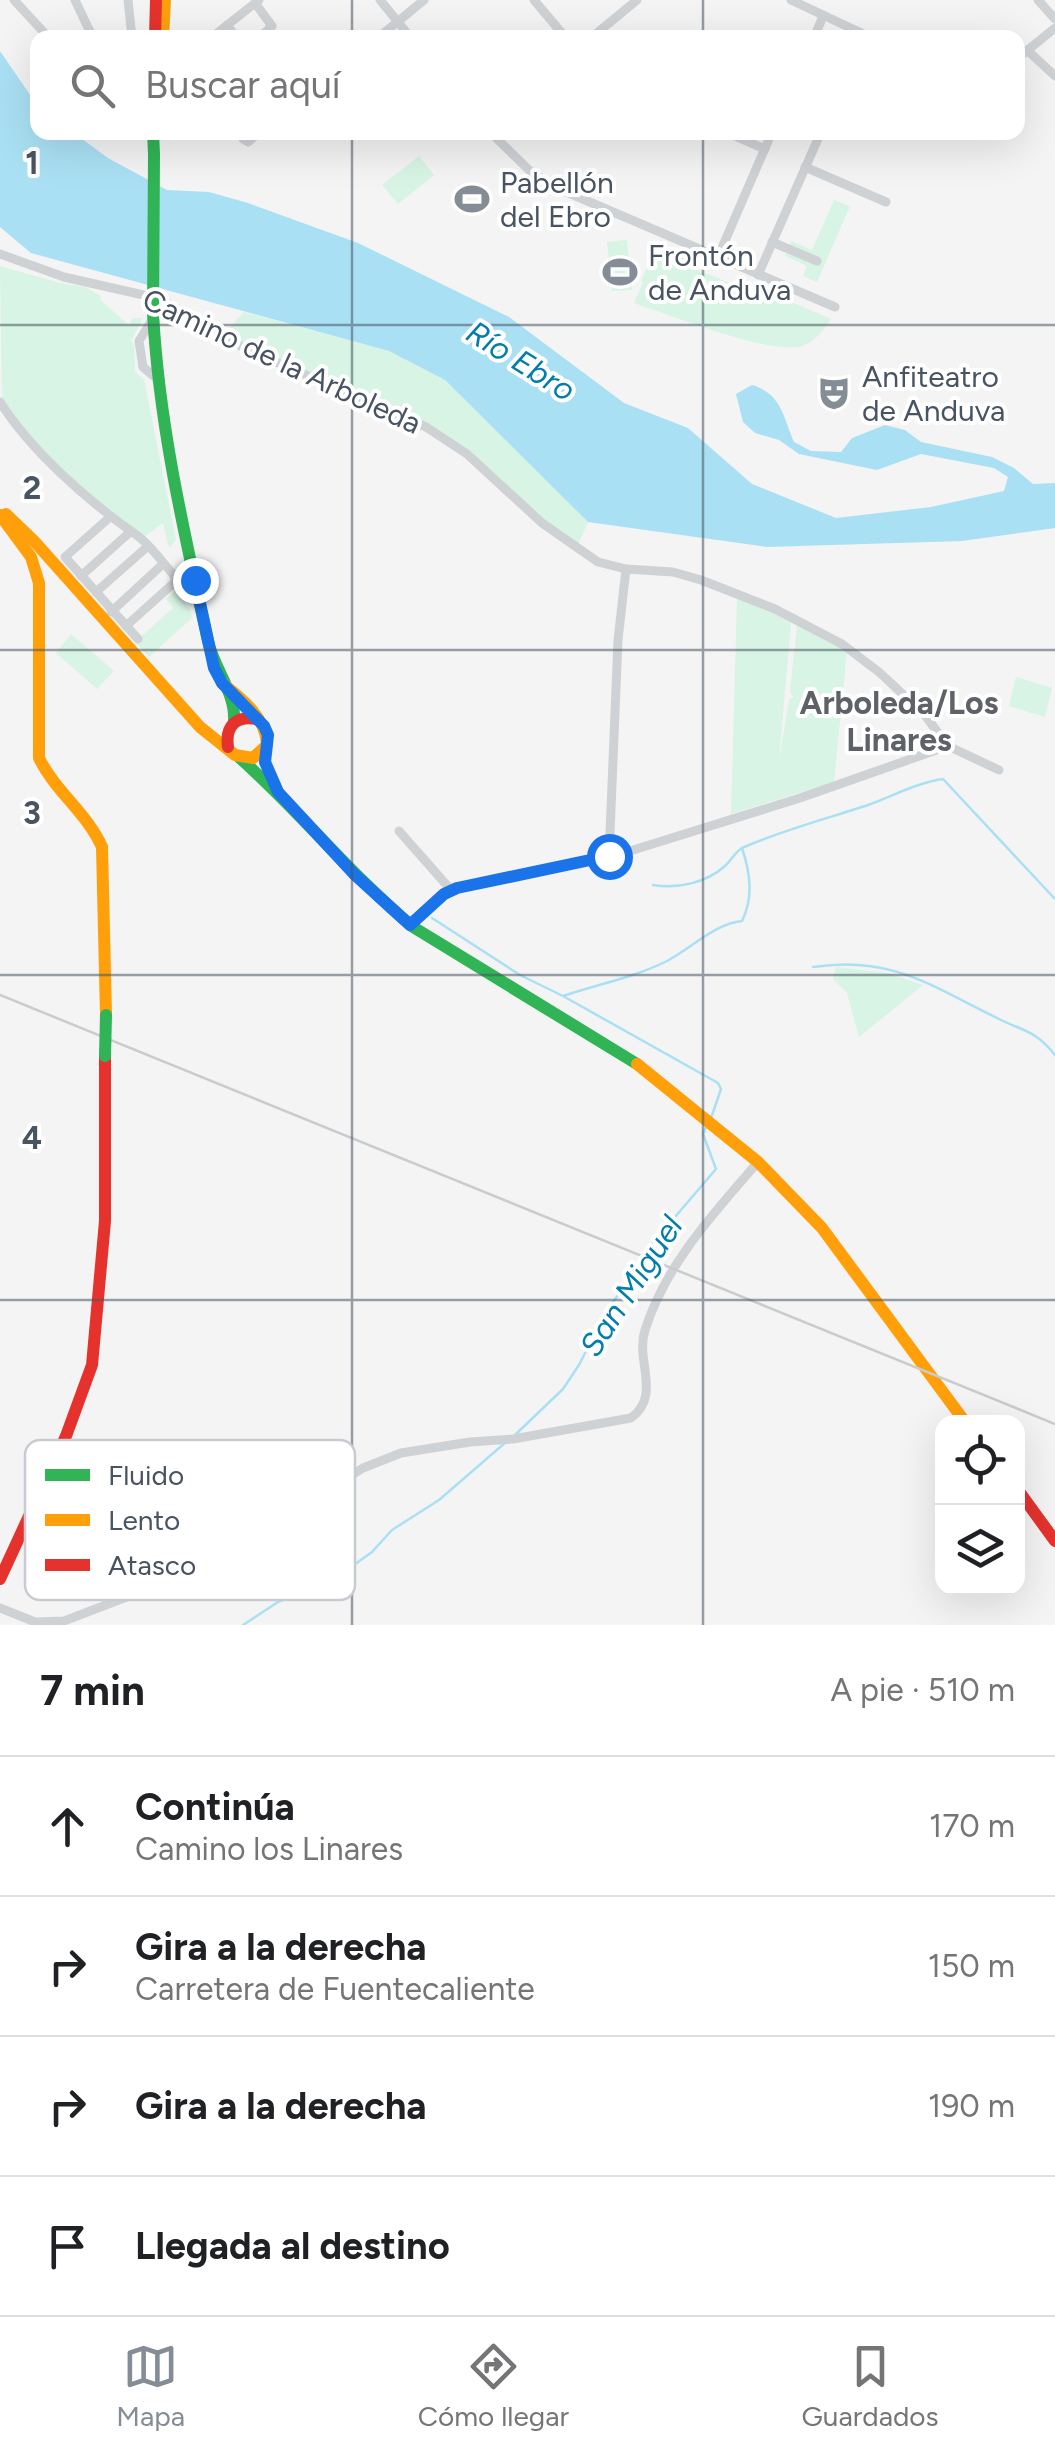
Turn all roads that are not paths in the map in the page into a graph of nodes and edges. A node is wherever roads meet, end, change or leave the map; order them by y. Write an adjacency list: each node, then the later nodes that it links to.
1 (75, 0): 19 (street)
2 (128, 0): 20 (street)
3 (156, 0): 21 (main road)
4 (165, 0): 22 (main road)
5 (380, 0): 15 (street)
6 (424, 0): 15 (street)
7 (534, 0): 28 (street)
8 (637, 0): 29 (street)
9 (791, 0): 13 (street)
10 (1038, 0): 14 (street)
11 (17, 1): 18 (street)
12 (257, 1): 16 (street); 25 (street)
13 (823, 16): 30 (street); 31 (street)
14 (1055, 20)
15 (398, 22): 26 (street); 27 (street)
16 (228, 25): 23 (street); 24 (street)
17 (1055, 28): 32 (street)
18 (41, 30)
19 (89, 30)
20 (131, 30)
21 (155, 30)
22 (163, 30)
23 (221, 30)
24 (231, 30)
25 (268, 30)
26 (388, 30)
27 (404, 30)
28 (559, 30)
29 (601, 30)
30 (817, 30)
31 (853, 30)
32 (1027, 50): 33 (street)
33 (1055, 76)
34 (155, 140): 54 (main road, bridge)
35 (498, 140): 44 (street)
36 (744, 140): 39 (street)
37 (769, 140): 39 (street)
38 (817, 140): 40 (street)
39 (765, 149): 44 (street)
40 (805, 167): 41 (street); 42 (street)
41 (886, 202)
42 (772, 242): 45 (street); 46 (street)
43 (0, 254): 55 (street, Camino de la Arboleda)
44 (718, 257): 46 (street)
45 (817, 262)
46 (758, 275): 47 (street)
47 (835, 308)
48 (0, 402): 50 (street)
49 (0, 512): 59 (main road); 78 (main road, bridge)
50 (110, 517): 51 (street); 57 (street)
51 (130, 532): 52 (street); 57 (street)
52 (148, 546): 53 (street); 58 (street)
53 (164, 564): 56 (street); 59 (street)
54 (189, 569): 56 (street); 62 (main road)
55 (626, 570): 66 (street, Camino de la Arboleda); 73 (street)
56 (174, 574): 60 (street)
57 (81, 576): 58 (street)
58 (96, 592): 59 (street)
59 (104, 613): 60 (street); 65 (main road)
60 (126, 626): 61 (street)
61 (138, 640)
62 (222, 683): 63 (main road); 64 (main road)
63 (257, 719): 64 (main road); 68 (main road)
64 (231, 724): 65 (main road); 67 (main road)
65 (200, 727): 67 (main road)
66 (948, 746): 70 (street, Camino de la Arboleda); 73 (street)
67 (228, 747): 69 (main road)
68 (264, 750): 69 (main road); 71 (main road)
69 (240, 758): 71 (main road)
70 (999, 770)
71 (278, 792): 75 (main road)
72 (399, 831): 74 (street)
73 (609, 856): 74 (street)
74 (451, 890): 75 (street)
75 (410, 925): 76 (main road)
76 (758, 1162): 77 (main road); 79 (street)
77 (960, 1415)
78 (63, 1440)
79 (355, 1474)
80 (1025, 1500): 82 (main road)
81 (25, 1529): 83 (main road, bridge)
82 (1055, 1541)
83 (0, 1579)
84 (120, 1600): 85 (street)
85 (0, 1608)

